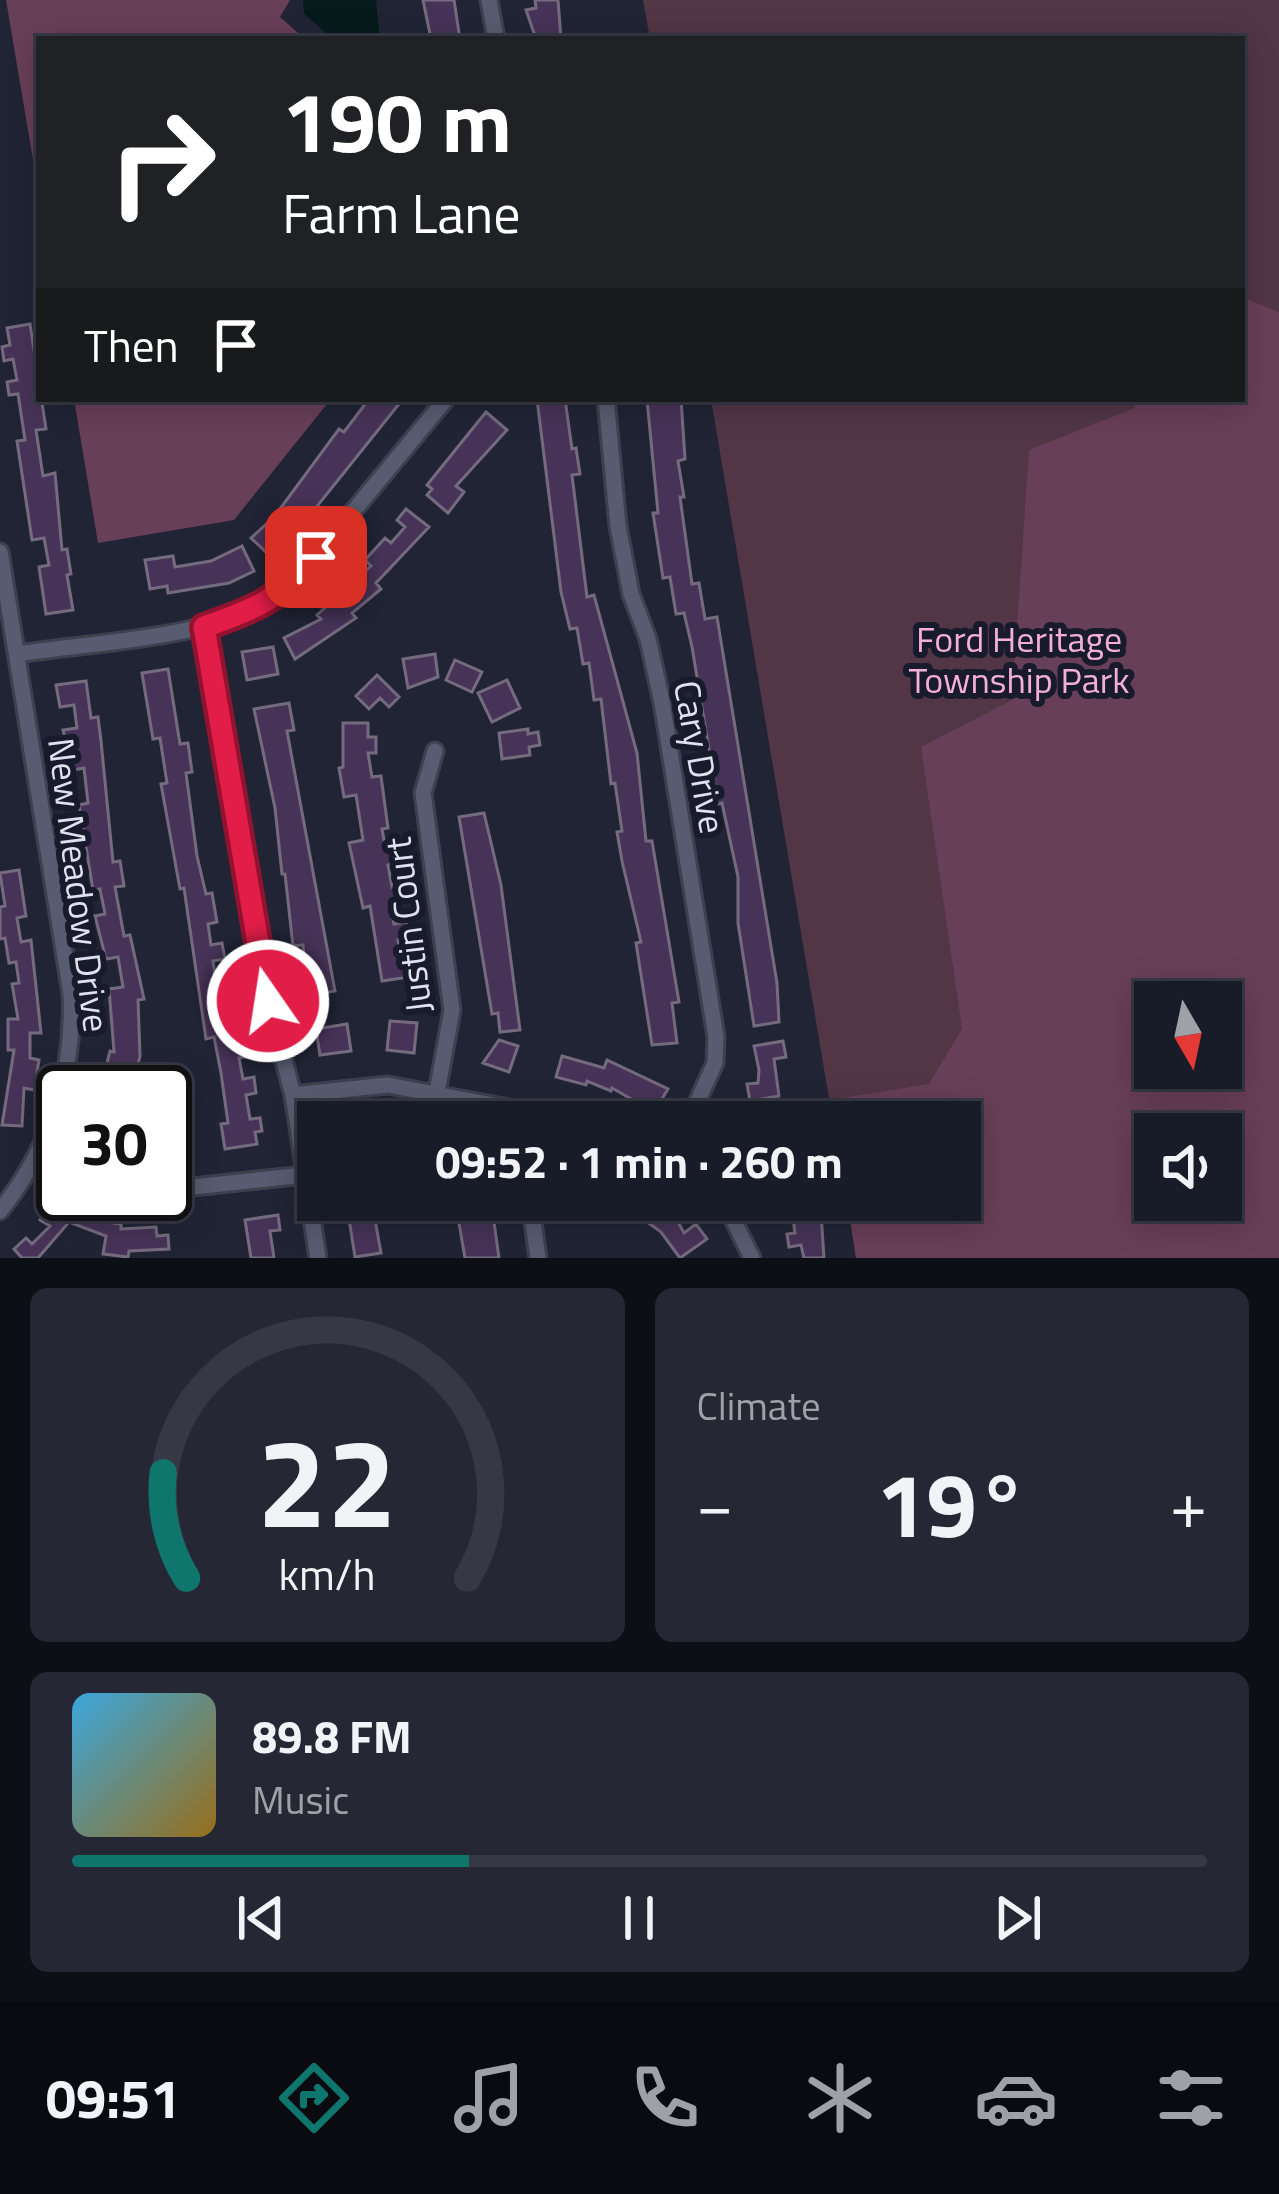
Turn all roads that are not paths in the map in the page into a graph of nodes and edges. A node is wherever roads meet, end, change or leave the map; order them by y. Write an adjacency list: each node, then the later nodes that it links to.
1 (489, 0): 2 (street)
2 (495, 36)
3 (444, 402): 6 (street)
4 (606, 402): 13 (street, Cary Drive)
5 (0, 552): 7 (street, New Meadow Drive)
6 (204, 627): 7 (street); 11 (street)
7 (17, 654): 9 (street, New Meadow Drive)
8 (435, 751): 10 (street, Justin Court)
9 (67, 1065)
10 (437, 1092): 11 (street); 12 (street)
11 (293, 1096): 14 (street)
12 (474, 1101)
13 (698, 1101)
14 (297, 1125)
15 (36, 1154): 18 (street, New Meadow Drive)
16 (297, 1176): 17 (street)
17 (192, 1187)
18 (0, 1211)
19 (312, 1221): 22 (street)
20 (533, 1221): 23 (street)
21 (734, 1221): 24 (street)
22 (318, 1258)
23 (538, 1258)
24 (752, 1258)

